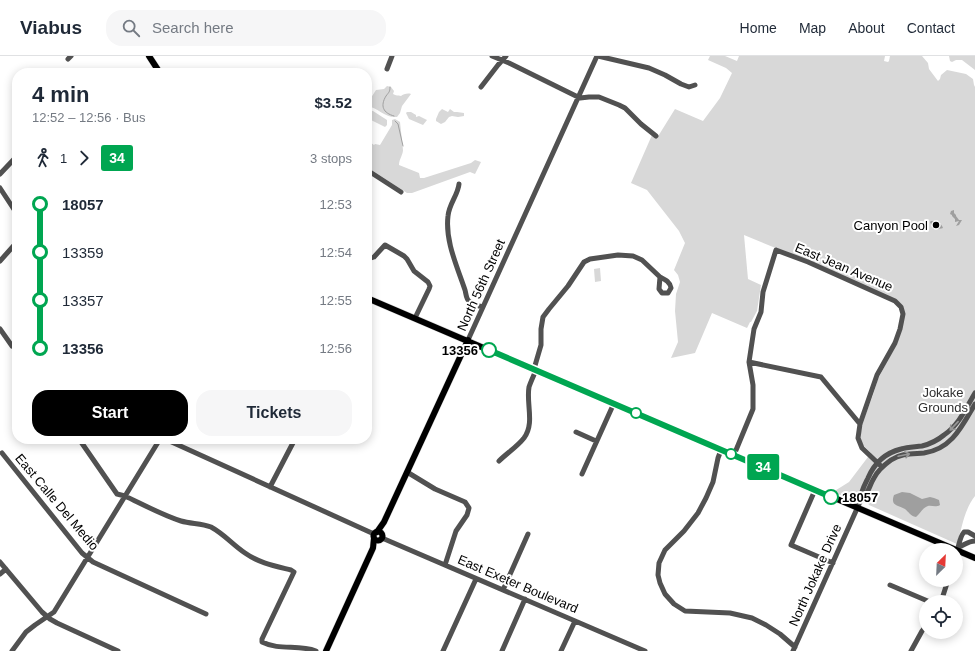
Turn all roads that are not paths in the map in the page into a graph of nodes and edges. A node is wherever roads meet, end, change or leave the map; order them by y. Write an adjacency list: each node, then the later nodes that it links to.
1 (149, 56): 6 (main road)
2 (392, 56): 7 (street)
3 (492, 56): 5 (street)
4 (598, 56): 8 (street); 10 (street, North 56th Street)
5 (504, 58): 9 (street); 10 (street)
6 (157, 68)
7 (387, 69)
8 (695, 85)
9 (481, 87)
10 (577, 97): 11 (street); 24 (street, North 56th Street)
11 (656, 136)
12 (12, 161): 14 (street)
13 (372, 173): 17 (street)
14 (0, 174)
15 (459, 184): 24 (street)
16 (0, 188): 18 (street)
17 (401, 192)
18 (12, 206)
19 (12, 248): 21 (street)
20 (372, 258): 25 (street)
21 (0, 261)
22 (660, 277): 30 (street)
23 (372, 302): 25 (main road)
24 (483, 307): 27 (street, North 56th Street)
25 (415, 318): 27 (main road)
26 (0, 329): 28 (street)
27 (468, 340): 30 (main road); 46 (main road, North 56th Street)
28 (12, 346)
29 (749, 362): 34 (street); 34 (street, East Jean Avenue); 43 (street)
30 (535, 369): 32 (main road); 44 (street)
31 (975, 395): 45 (street, one-way to 45)
32 (614, 403): 36 (street); 41 (main road)
33 (975, 404): 45 (street, one-way to 33)
34 (860, 424): 45 (street)
35 (576, 432): 36 (street)
36 (596, 441): 47 (street)
37 (82, 444): 50 (street)
38 (157, 444): 50 (street)
39 (176, 444): 48 (street, East Exeter Boulevard)
40 (292, 444): 48 (street)
41 (721, 450): 43 (main road); 76 (street)
42 (2, 453): 60 (street, East Calle Del Medio)
43 (734, 455): 49 (main road)
44 (499, 461)
45 (880, 465): 51 (street, North Jokake Drive)
46 (407, 472): 54 (main road, North 56th Street); 64 (street)
47 (582, 474)
48 (270, 487): 54 (street, East Exeter Boulevard)
49 (815, 490): 51 (main road); 63 (street)
50 (125, 496): 60 (street); 79 (street)
51 (858, 508): 56 (main road); 63 (street, North Jokake Drive)
52 (528, 534): 69 (street)
53 (973, 535): 55 (street); 57 (street)
54 (378, 536): 64 (street, East Exeter Boulevard); 80 (main road, North 56th Street)
55 (973, 541): 58 (street)
56 (939, 543)
57 (960, 543)
58 (963, 546)
59 (963, 553): 61 (main road)
60 (87, 558): 72 (street, East Calle Del Medio); 73 (street)
61 (975, 558)
62 (0, 562): 65 (street)
63 (833, 563): 76 (street, North Jokake Drive)
64 (445, 565): 67 (street, East Exeter Boulevard)
65 (6, 569): 66 (street); 73 (street)
66 (0, 574)
67 (476, 579): 69 (street, East Exeter Boulevard); 81 (street)
68 (890, 585): 70 (street)
69 (503, 590): 71 (street, East Exeter Boulevard)
70 (919, 597)
71 (525, 599): 74 (street, East Exeter Boulevard); 82 (street)
72 (206, 614)
73 (47, 617): 77 (street); 78 (street)
74 (575, 621): 83 (street); 84 (street, East Exeter Boulevard)
75 (919, 635): 85 (street)
76 (794, 649)
77 (15, 650)
78 (118, 651)
79 (316, 651)
80 (326, 651)
81 (443, 651)
82 (502, 651)
83 (561, 651)
84 (645, 651)
85 (911, 651)

